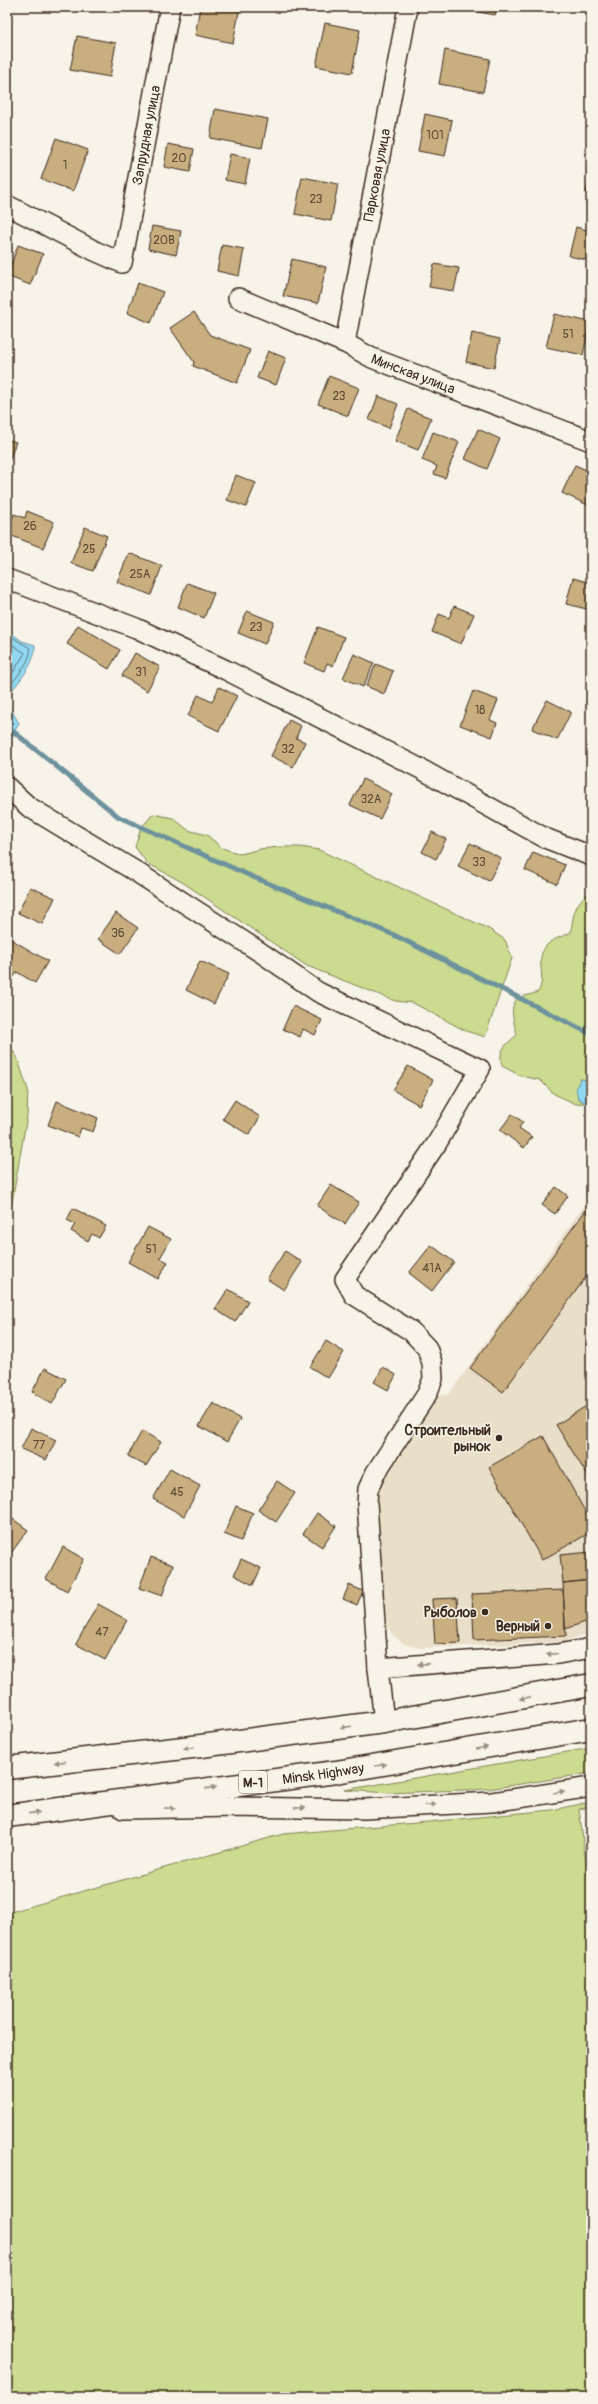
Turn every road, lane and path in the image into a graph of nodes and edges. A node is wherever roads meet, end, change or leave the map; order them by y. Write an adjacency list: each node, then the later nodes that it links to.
1 (170, 7): 3 (street, Запрудная улица)
2 (408, 7): 5 (street, Парковая улица)
3 (7, 205)
4 (238, 298): 5 (street, Минская улица)
5 (345, 343): 6 (street, Минская улица)
6 (591, 441)
7 (7, 580): 9 (street)
8 (7, 787): 11 (street)
9 (591, 856)
10 (591, 1648): 11 (street, one-way to 11)
11 (378, 1668): 13 (street)
12 (591, 1685): 13 (highway, one-way to 13)
13 (384, 1722): 15 (highway, one-way to 15)
14 (591, 1729): 17 (highway, Minsk Highway / М-1, one-way to 14)
15 (7, 1768)
16 (591, 1787): 17 (street, one-way to 16)
17 (61, 1810): 18 (highway, Minsk Highway / М-1, one-way to 17)
18 (7, 1816)

